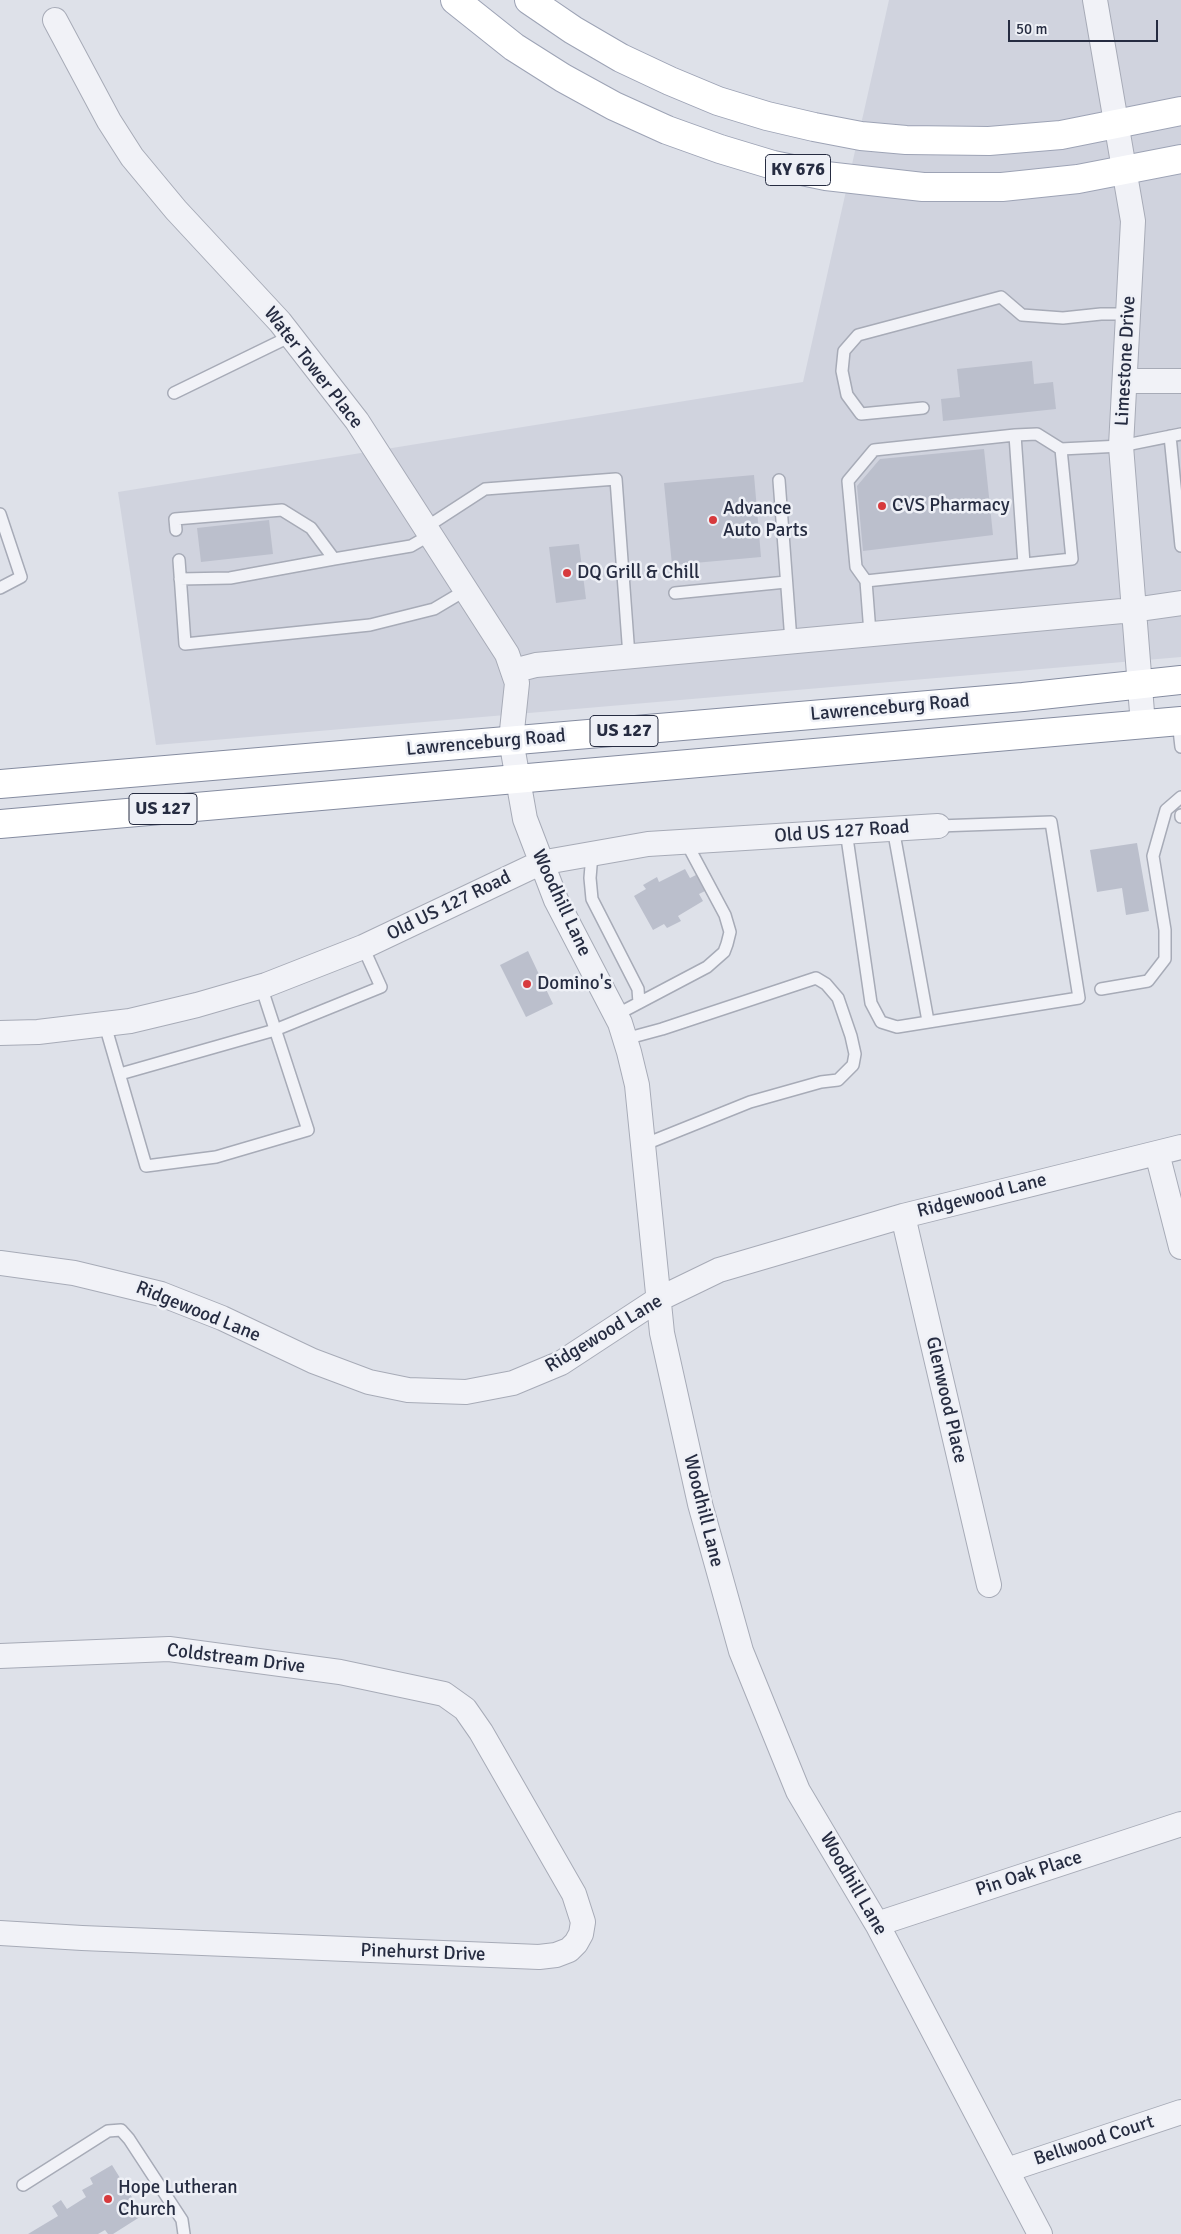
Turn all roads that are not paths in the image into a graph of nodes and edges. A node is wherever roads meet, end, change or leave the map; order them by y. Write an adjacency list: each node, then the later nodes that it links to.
1 (455, 0): 8 (main road, KY 676)
2 (529, 0): 6 (main road, KY 676)
3 (1095, 0): 6 (street, Limestone Drive)
4 (55, 20): 10 (street, Water Tower Place)
5 (1181, 111): 6 (main road, KY 676)
6 (1115, 125): 8 (street, Limestone Drive)
7 (1181, 159): 8 (main road, KY 676)
8 (1124, 171): 9 (street, Limestone Drive)
9 (1129, 314): 11 (street, Limestone Drive); 14 (lane)
10 (291, 336): 13 (lane); 22 (street, Water Tower Place)
11 (1126, 380): 12 (street); 17 (street, Limestone Drive)
12 (1181, 381)
13 (174, 393)
14 (923, 408)
15 (1015, 435): 18 (lane); 26 (lane); 28 (lane)
16 (1176, 435): 17 (lane); 23 (lane)
17 (1121, 446): 18 (lane); 34 (street, Limestone Drive)
18 (1061, 449): 26 (lane)
19 (779, 480): 29 (lane)
20 (0, 514): 30 (lane)
21 (176, 530): 24 (lane)
22 (428, 531): 24 (lane); 31 (street, Water Tower Place); 37 (lane)
23 (1181, 546)
24 (334, 559): 27 (lane)
25 (179, 560): 27 (lane)
26 (1024, 564): 28 (lane)
27 (180, 579): 31 (lane)
28 (866, 581): 35 (lane)
29 (786, 582): 32 (lane); 36 (lane)
30 (0, 588)
31 (466, 590): 38 (street, Water Tower Place)
32 (674, 592)
33 (1181, 603): 34 (street)
34 (1133, 610): 35 (street); 40 (street, Limestone Drive)
35 (870, 633): 36 (street)
36 (791, 641): 37 (street)
37 (630, 656): 38 (street)
38 (513, 671): 43 (street, Water Tower Place)
39 (1181, 680): 40 (main road, Lawrenceburg Road / US 127)
40 (1138, 685): 41 (street, Limestone Drive); 43 (main road, Lawrenceburg Road / US 127)
41 (1143, 725): 42 (main road, Lawrenceburg Road / US 127); 44 (main road, Lawrenceburg Road / US 127)
42 (1180, 729)
43 (511, 740): 44 (street, Woodhill Lane); 45 (main road, Lawrenceburg Road / US 127)
44 (517, 780): 47 (main road, Lawrenceburg Road / US 127); 53 (street, Woodhill Lane)
45 (0, 784)
46 (1181, 797): 56 (lane)
47 (0, 824)
48 (938, 826): 49 (street, Old US 127 Road); 59 (lane)
49 (893, 828): 50 (street, Old US 127 Road); 59 (lane)
50 (846, 831): 51 (street, Old US 127 Road); 59 (lane)
51 (686, 842): 52 (street, Old US 127 Road); 57 (lane)
52 (592, 854): 53 (street, Old US 127 Road); 57 (lane)
53 (540, 864): 54 (street, Old US 127 Road); 58 (street, Woodhill Lane)
54 (363, 947): 55 (street, Old US 127 Road); 61 (lane)
55 (261, 986): 60 (street, Old US 127 Road); 61 (lane)
56 (1101, 989)
57 (639, 1003): 58 (lane)
58 (616, 1015): 63 (street, Woodhill Lane)
59 (928, 1021)
60 (105, 1025): 62 (street, Old US 127 Road); 64 (lane)
61 (275, 1030): 64 (lane); 64 (lane)
62 (0, 1033)
63 (625, 1039): 65 (street, Woodhill Lane); 65 (lane)
64 (120, 1074)
65 (642, 1145): 71 (street, Woodhill Lane)
66 (1181, 1147): 67 (street, Ridgewood Lane)
67 (1157, 1153): 68 (street, Ridgewood Lane); 69 (street)
68 (903, 1216): 71 (street, Ridgewood Lane); 72 (street, Glenwood Place)
69 (1181, 1247)
70 (0, 1263): 71 (street, Ridgewood Lane)
71 (657, 1300): 76 (street, Woodhill Lane)
72 (989, 1585)
73 (0, 1656): 74 (street, Coldstream Drive)
74 (465, 1709): 77 (street, Pinehurst Drive)
75 (1181, 1824): 76 (street, Pin Oak Place)
76 (877, 1924): 79 (street, Woodhill Lane)
77 (0, 1932)
78 (1181, 2112): 79 (street, Bellwood Court)
79 (1007, 2170): 82 (street, Woodhill Lane)
80 (23, 2185): 81 (lane)
81 (184, 2234)
82 (1040, 2234)

